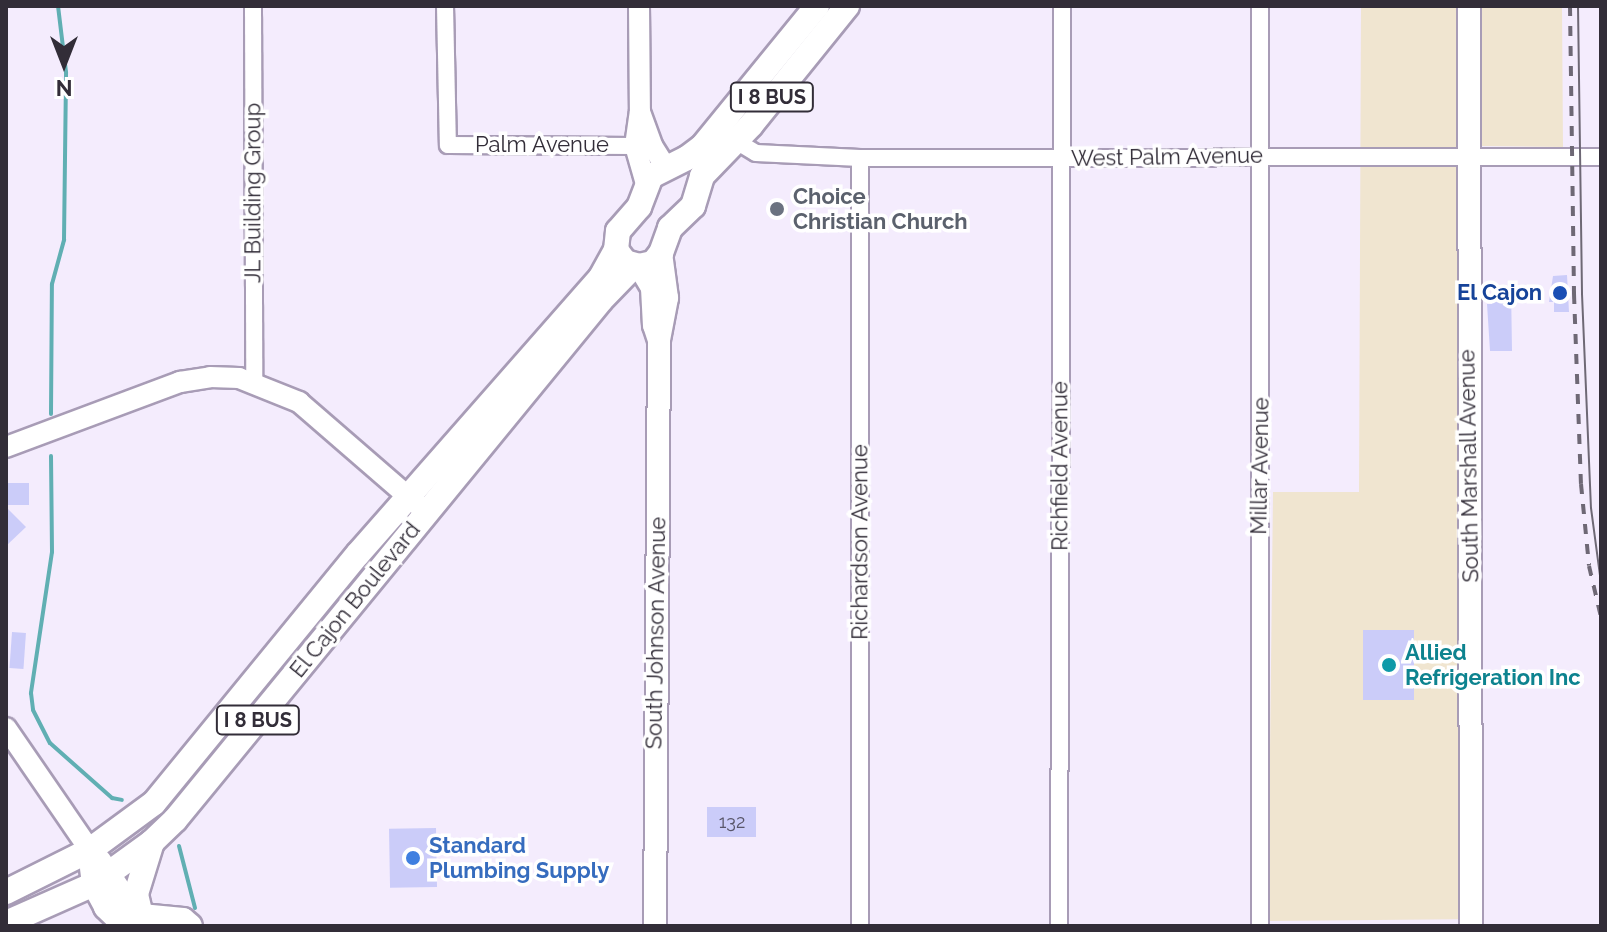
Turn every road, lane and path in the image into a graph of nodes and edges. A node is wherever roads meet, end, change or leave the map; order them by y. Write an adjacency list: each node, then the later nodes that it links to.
1 (253, 6): 23 (street, JL Building Group)
2 (445, 6): 11 (street, Palm Avenue)
3 (639, 6): 9 (street)
4 (817, 6): 17 (main road, I 8 BUS)
5 (847, 6): 10 (main road, I 8 BUS)
6 (1062, 6): 15 (street, Richfield Avenue)
7 (1260, 6): 12 (street, Millar Avenue)
8 (1469, 6): 16 (main road, South Marshall Avenue)
9 (640, 112): 11 (street); 17 (street)
10 (736, 141): 14 (street, West Palm Avenue); 19 (main road, I 8 BUS)
11 (635, 146): 18 (street)
12 (1260, 156): 15 (street, West Palm Avenue); 16 (street, West Palm Avenue); 38 (street, Millar Avenue)
13 (1601, 157): 16 (street, West Palm Avenue)
14 (860, 158): 15 (street, West Palm Avenue); 36 (street, Richardson Avenue)
15 (1062, 158): 37 (street, Richfield Avenue)
16 (1469, 158): 39 (main road, South Marshall Avenue)
17 (670, 166): 18 (main road, I 8 BUS); 19 (main road)
18 (646, 184): 21 (main road, I 8 BUS)
19 (697, 187): 20 (main road, I 8 BUS)
20 (661, 253): 21 (main road, I 8 BUS); 22 (main road, South Johnson Avenue)
21 (630, 261): 22 (main road, South Johnson Avenue); 25 (main road, El Cajon Boulevard / I 8 BUS); 26 (main road, El Cajon Boulevard / I 8 BUS)
22 (659, 340): 35 (main road, South Johnson Avenue)
23 (254, 381): 24 (street); 25 (street)
24 (6, 447)
25 (408, 496): 26 (street); 29 (main road, El Cajon Boulevard / I 8 BUS)
26 (427, 513): 28 (main road, El Cajon Boulevard / I 8 BUS)
27 (6, 728): 29 (street)
28 (152, 842): 30 (main road, El Cajon Boulevard / I 8 BUS); 32 (main road)
29 (90, 850): 30 (main road); 31 (main road, I 8 BUS)
30 (101, 879): 32 (main road); 33 (main road, El Cajon Boulevard / I 8 BUS)
31 (6, 892)
32 (133, 921): 34 (main road)
33 (6, 923)
34 (190, 926)
35 (655, 926)
36 (860, 926)
37 (1059, 926)
38 (1260, 926)
39 (1471, 926)

